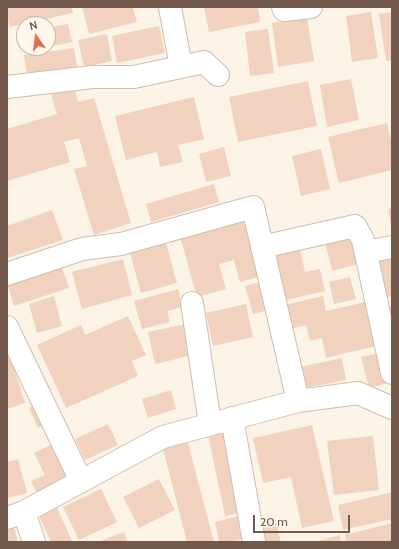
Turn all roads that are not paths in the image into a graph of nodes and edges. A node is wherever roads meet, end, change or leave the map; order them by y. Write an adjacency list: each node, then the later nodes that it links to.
1 (170, 7): 4 (street)
2 (283, 7): 3 (street)
3 (311, 7)
4 (181, 67): 5 (street); 6 (street)
5 (218, 75)
6 (7, 86)
7 (392, 246): 9 (street)
8 (262, 247): 9 (street); 10 (street); 14 (street)
9 (366, 252): 13 (street)
10 (7, 274)
11 (192, 303): 17 (street)
12 (7, 327): 18 (street)
13 (392, 373)
14 (298, 401): 15 (street); 16 (street)
15 (392, 408)
16 (232, 418): 17 (street); 21 (street)
17 (210, 424): 18 (street)
18 (81, 481): 19 (street)
19 (15, 515): 20 (street)
20 (34, 542)
21 (254, 542)

